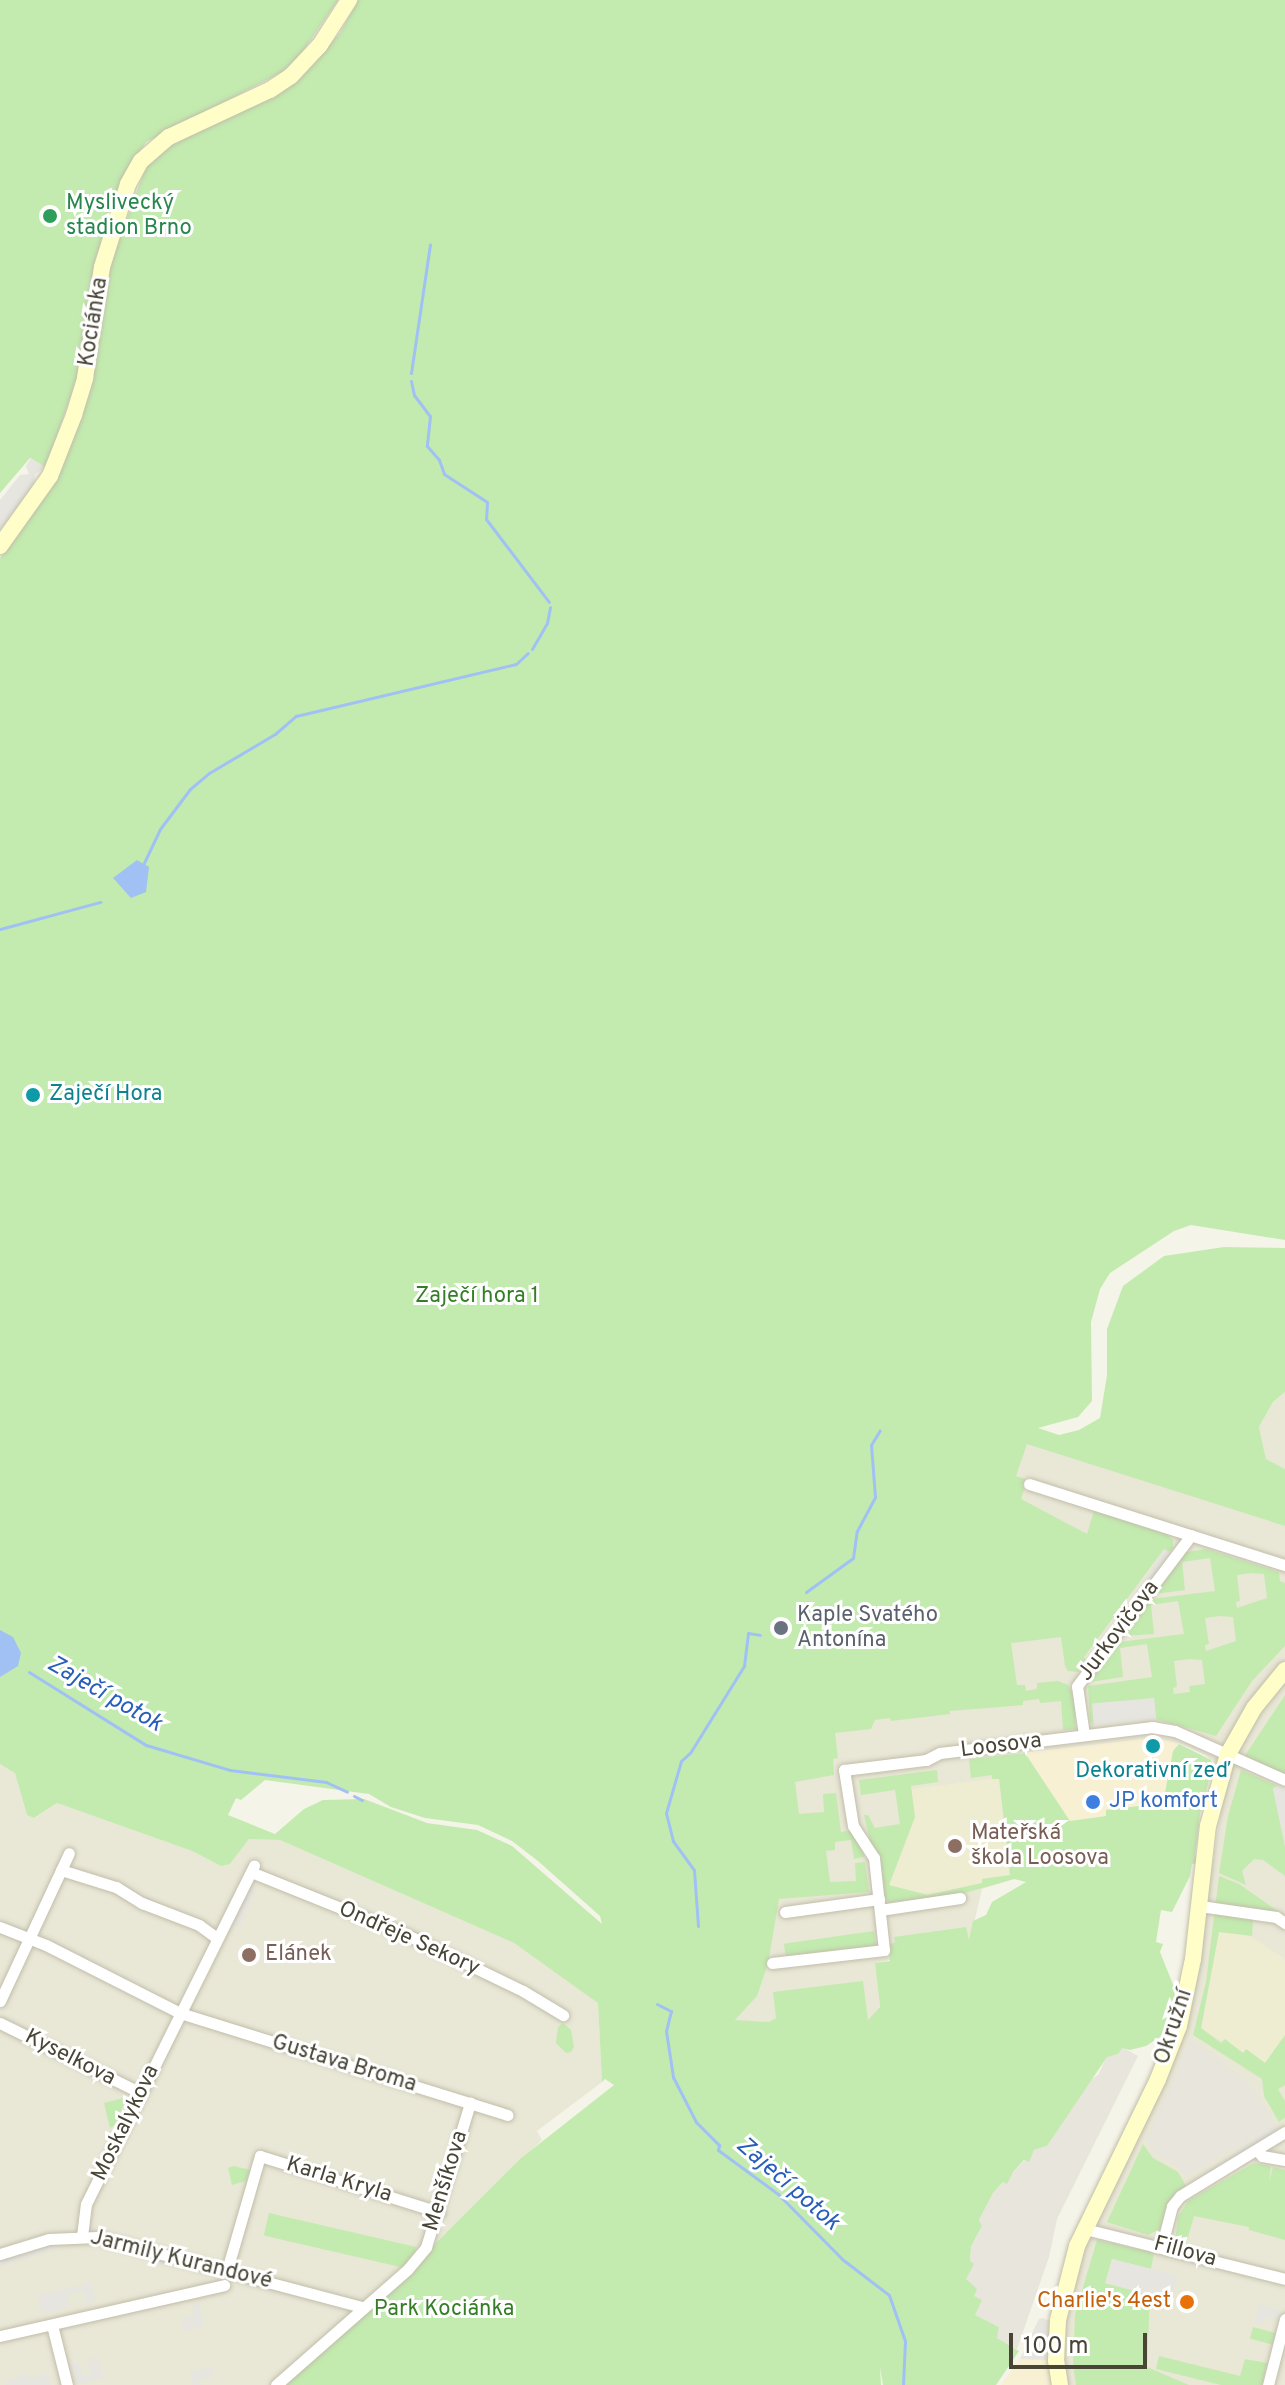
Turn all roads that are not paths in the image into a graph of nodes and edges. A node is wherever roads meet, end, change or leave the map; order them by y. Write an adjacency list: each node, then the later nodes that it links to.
1 (349, 0): 2 (street, Kociánka)
2 (0, 546)
3 (1029, 1484): 4 (street)
4 (1191, 1535): 5 (street); 7 (street, Jurkovičova)
5 (1285, 1565)
6 (1285, 1670): 8 (street, Okružní)
7 (1084, 1735): 8 (street, Loosova); 13 (street, Loosova)
8 (1228, 1754): 9 (street, Loosova); 14 (street, Okružní)
9 (1285, 1780)
10 (69, 1853): 11 (street)
11 (61, 1870): 18 (street); 19 (street)
12 (960, 1898): 13 (street)
13 (879, 1905): 15 (street); 20 (street, Loosova)
14 (1200, 1906): 16 (street); 32 (street, Okružní)
15 (785, 1912)
16 (1285, 1923)
17 (0, 1927): 18 (street, Gustava Broma)
18 (28, 1937): 21 (street); 22 (street, Gustava Broma)
19 (217, 1938): 22 (street); 23 (street, Ondřeje Sekory)
20 (772, 1963)
21 (0, 2001)
22 (180, 2013): 25 (street, Moskalykova); 26 (street, Gustava Broma)
23 (563, 2015)
24 (0, 2023): 25 (street, Kyselkova)
25 (141, 2093): 33 (street, Moskalykova)
26 (470, 2103): 27 (street, Gustava Broma); 31 (street, Menšíkova)
27 (508, 2115)
28 (1285, 2132): 29 (street)
29 (1257, 2150): 30 (street); 34 (street)
30 (1285, 2160)
31 (439, 2212): 36 (street, Karla Kryla); 39 (street, Menšíkova)
32 (1085, 2229): 34 (street, Fillova); 45 (street, Okružní)
33 (82, 2236): 35 (street, Jarmily Kurandové); 36 (street, Jarmily Kurandové)
34 (1162, 2245): 37 (street, Fillova)
35 (0, 2254)
36 (227, 2270): 39 (street, Jarmily Kurandové)
37 (1285, 2279)
38 (224, 2285): 41 (street)
39 (362, 2307): 44 (street, Menšíkova)
40 (1285, 2319): 46 (street)
41 (52, 2325): 42 (street); 43 (street)
42 (0, 2336)
43 (67, 2385)
44 (276, 2385)
45 (1060, 2385)
46 (1268, 2385)

